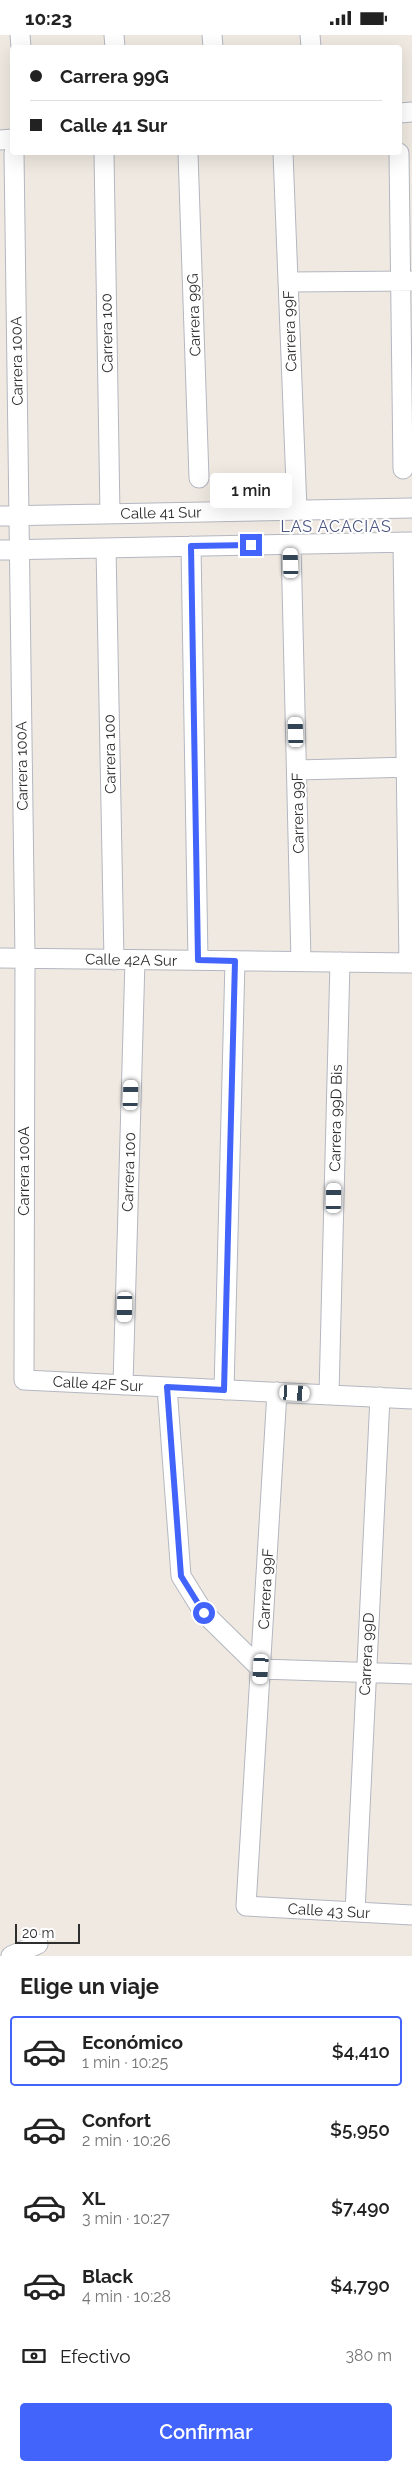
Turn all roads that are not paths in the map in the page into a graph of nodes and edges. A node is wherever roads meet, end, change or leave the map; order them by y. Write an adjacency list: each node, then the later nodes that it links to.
1 (14, 155): 13 (street, Carrera 100A)
2 (104, 155): 12 (street, Carrera 100)
3 (188, 155): 9 (street, Carrera 99G)
4 (283, 155): 7 (street, Carrera 99F)
5 (399, 155): 6 (street)
6 (406, 281): 7 (street); 8 (street)
7 (289, 282): 11 (street, Carrera 99F)
8 (403, 469)
9 (199, 478)
10 (412, 508): 11 (street, Calle 41 Sur)
11 (298, 510): 12 (street, Calle 41 Sur)
12 (110, 514): 13 (street, Calle 41 Sur)
13 (20, 515): 14 (street, Calle 41 Sur); 19 (street, Carrera 100A)
14 (0, 516)
15 (408, 542): 16 (street); 21 (street)
16 (291, 544): 17 (street); 22 (street, Carrera 99F)
17 (191, 546): 18 (street); 27 (street)
18 (106, 548): 19 (street); 25 (street, Carrera 100)
19 (20, 549): 20 (street); 24 (street, Carrera 100A)
20 (0, 550)
21 (409, 767): 22 (street); 31 (street)
22 (296, 770): 29 (street, Carrera 99F)
23 (0, 958): 24 (street, Calle 42A Sur)
24 (25, 958): 25 (street, Calle 42A Sur); 32 (street, Carrera 100A)
25 (114, 960): 26 (street, Calle 42A Sur)
26 (135, 960): 27 (street, Calle 42A Sur); 33 (street, Carrera 100)
27 (198, 960): 28 (street, Calle 42A Sur)
28 (235, 961): 29 (street, Calle 42A Sur); 35 (street)
29 (302, 961): 30 (street, Calle 42A Sur)
30 (340, 962): 31 (street, Calle 42A Sur); 37 (street, Carrera 99D Bis)
31 (410, 963)
32 (24, 1380): 33 (street, Calle 42F Sur)
33 (123, 1385): 34 (street, Calle 42F Sur)
34 (167, 1387): 35 (street, Calle 42F Sur); 40 (street)
35 (224, 1390): 36 (street, Calle 42F Sur)
36 (277, 1392): 37 (street, Calle 42F Sur); 40 (street, Carrera 99F)
37 (329, 1394): 38 (street, Calle 42F Sur)
38 (380, 1397): 39 (street, Calle 42F Sur); 41 (street, Carrera 99D)
39 (412, 1399)
40 (261, 1669): 41 (street); 43 (street, Carrera 99F)
41 (366, 1672): 42 (street); 44 (street, Carrera 99D)
42 (412, 1674)
43 (246, 1906): 44 (street, Calle 43 Sur)
44 (354, 1912): 45 (street, Calle 43 Sur)
45 (412, 1915)
46 (38, 1944): 47 (street)
47 (11, 1956)

